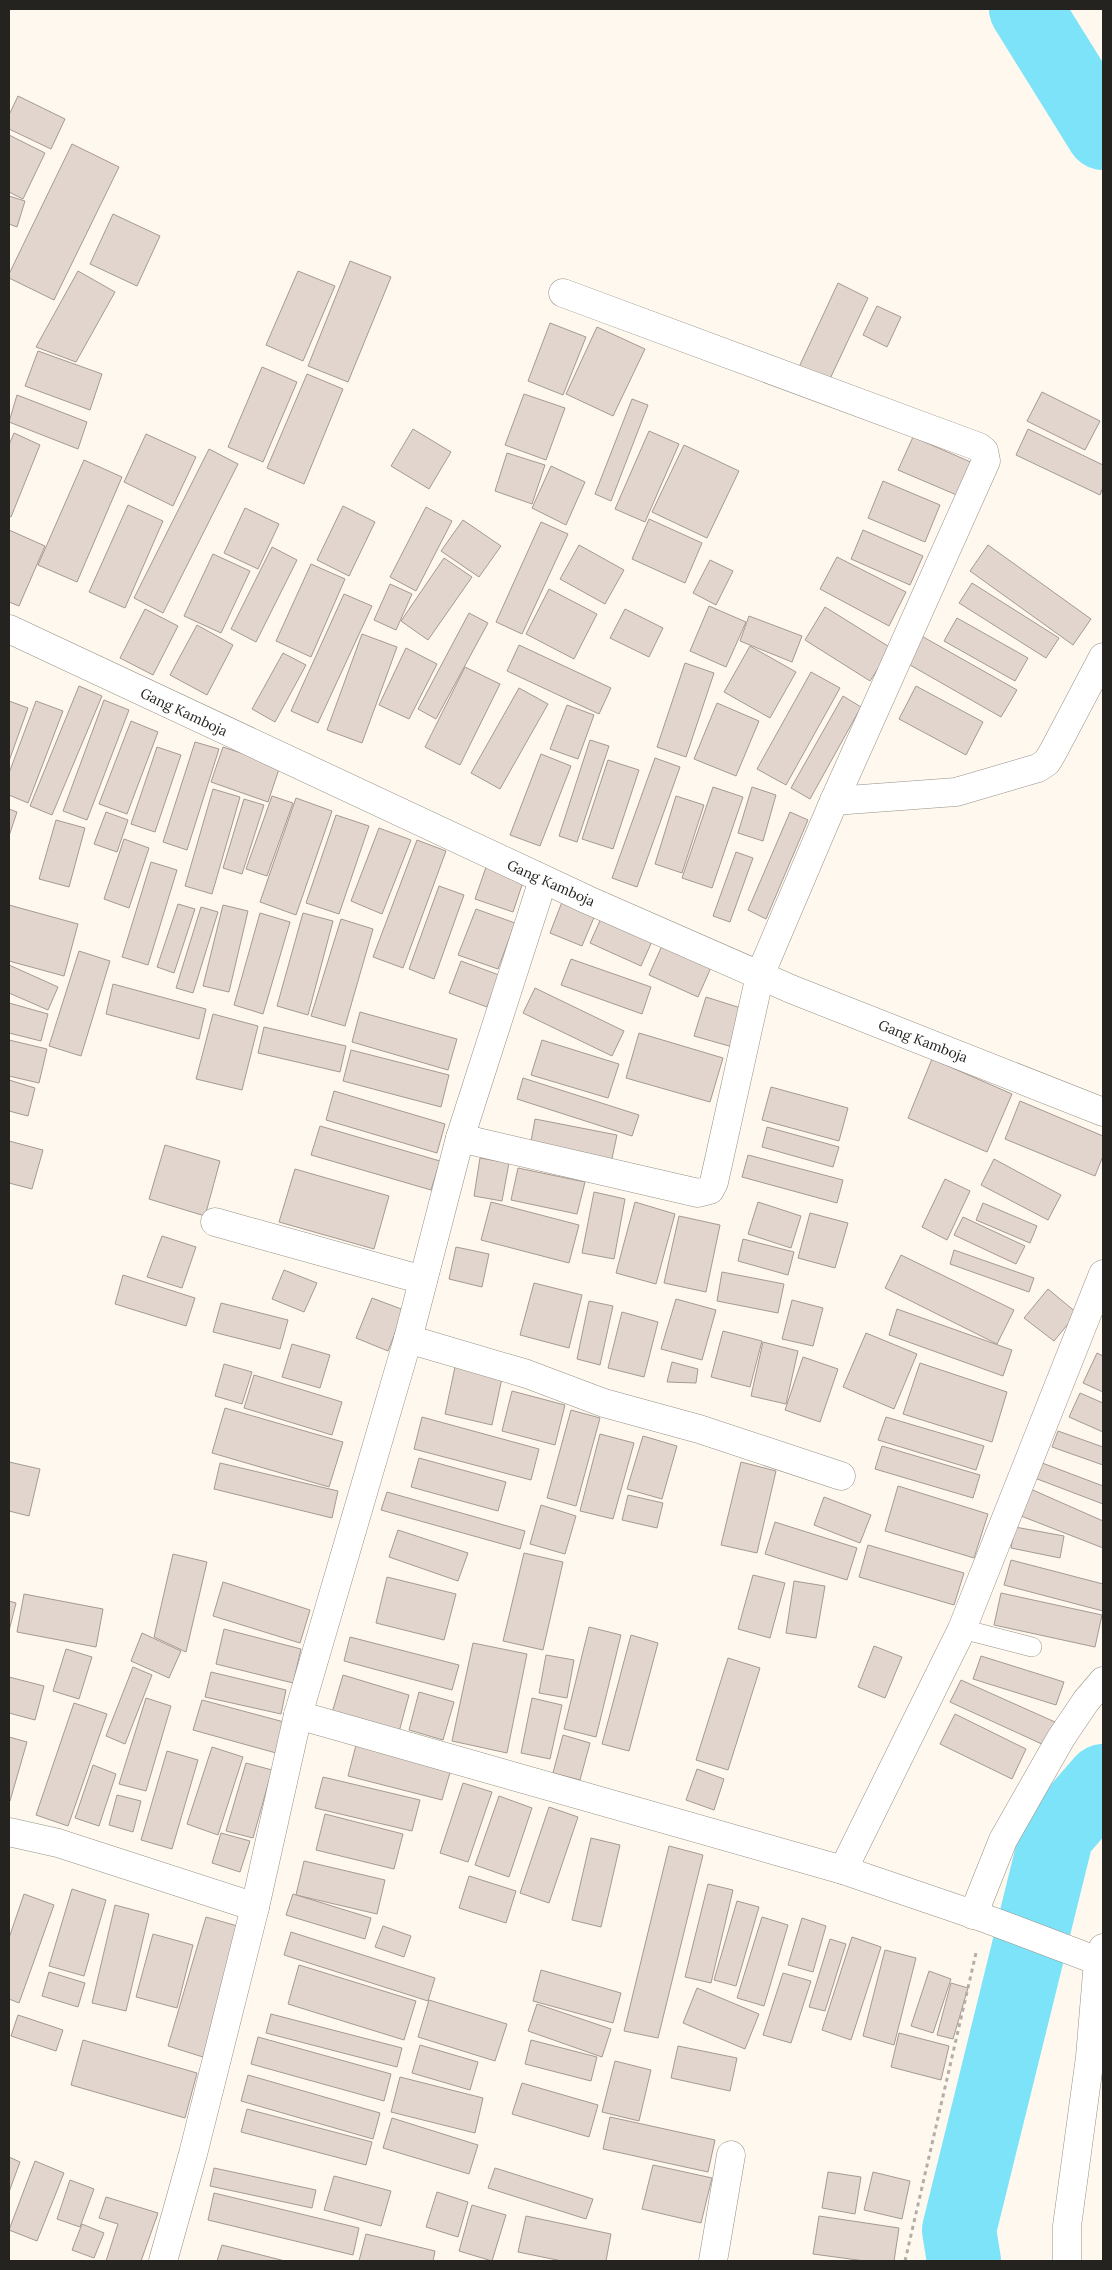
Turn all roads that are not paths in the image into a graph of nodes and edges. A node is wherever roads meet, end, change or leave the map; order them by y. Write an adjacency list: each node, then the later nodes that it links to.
1 (563, 293): 4 (street)
2 (9, 629): 5 (street, Gang Kamboja)
3 (1103, 657): 4 (street)
4 (834, 801): 6 (street)
5 (543, 880): 6 (street, Gang Kamboja); 8 (street)
6 (760, 975): 7 (street, Gang Kamboja); 8 (street)
7 (1103, 1112)
8 (460, 1138): 11 (street)
9 (215, 1222): 11 (street)
10 (1103, 1274): 14 (street)
11 (423, 1280): 12 (street)
12 (408, 1339): 13 (street); 17 (street)
13 (841, 1476)
14 (962, 1629): 15 (lane); 19 (street)
15 (1032, 1647)
16 (1103, 1681): 21 (street)
17 (298, 1714): 19 (street); 20 (street)
18 (9, 1832): 20 (street)
19 (843, 1870): 21 (street)
20 (255, 1907): 25 (street)
21 (984, 1919): 22 (street)
22 (1093, 1955): 23 (street)
23 (1099, 2004): 27 (street)
24 (731, 2155): 26 (street)
25 (163, 2261)
26 (713, 2261)
27 (1067, 2261)

